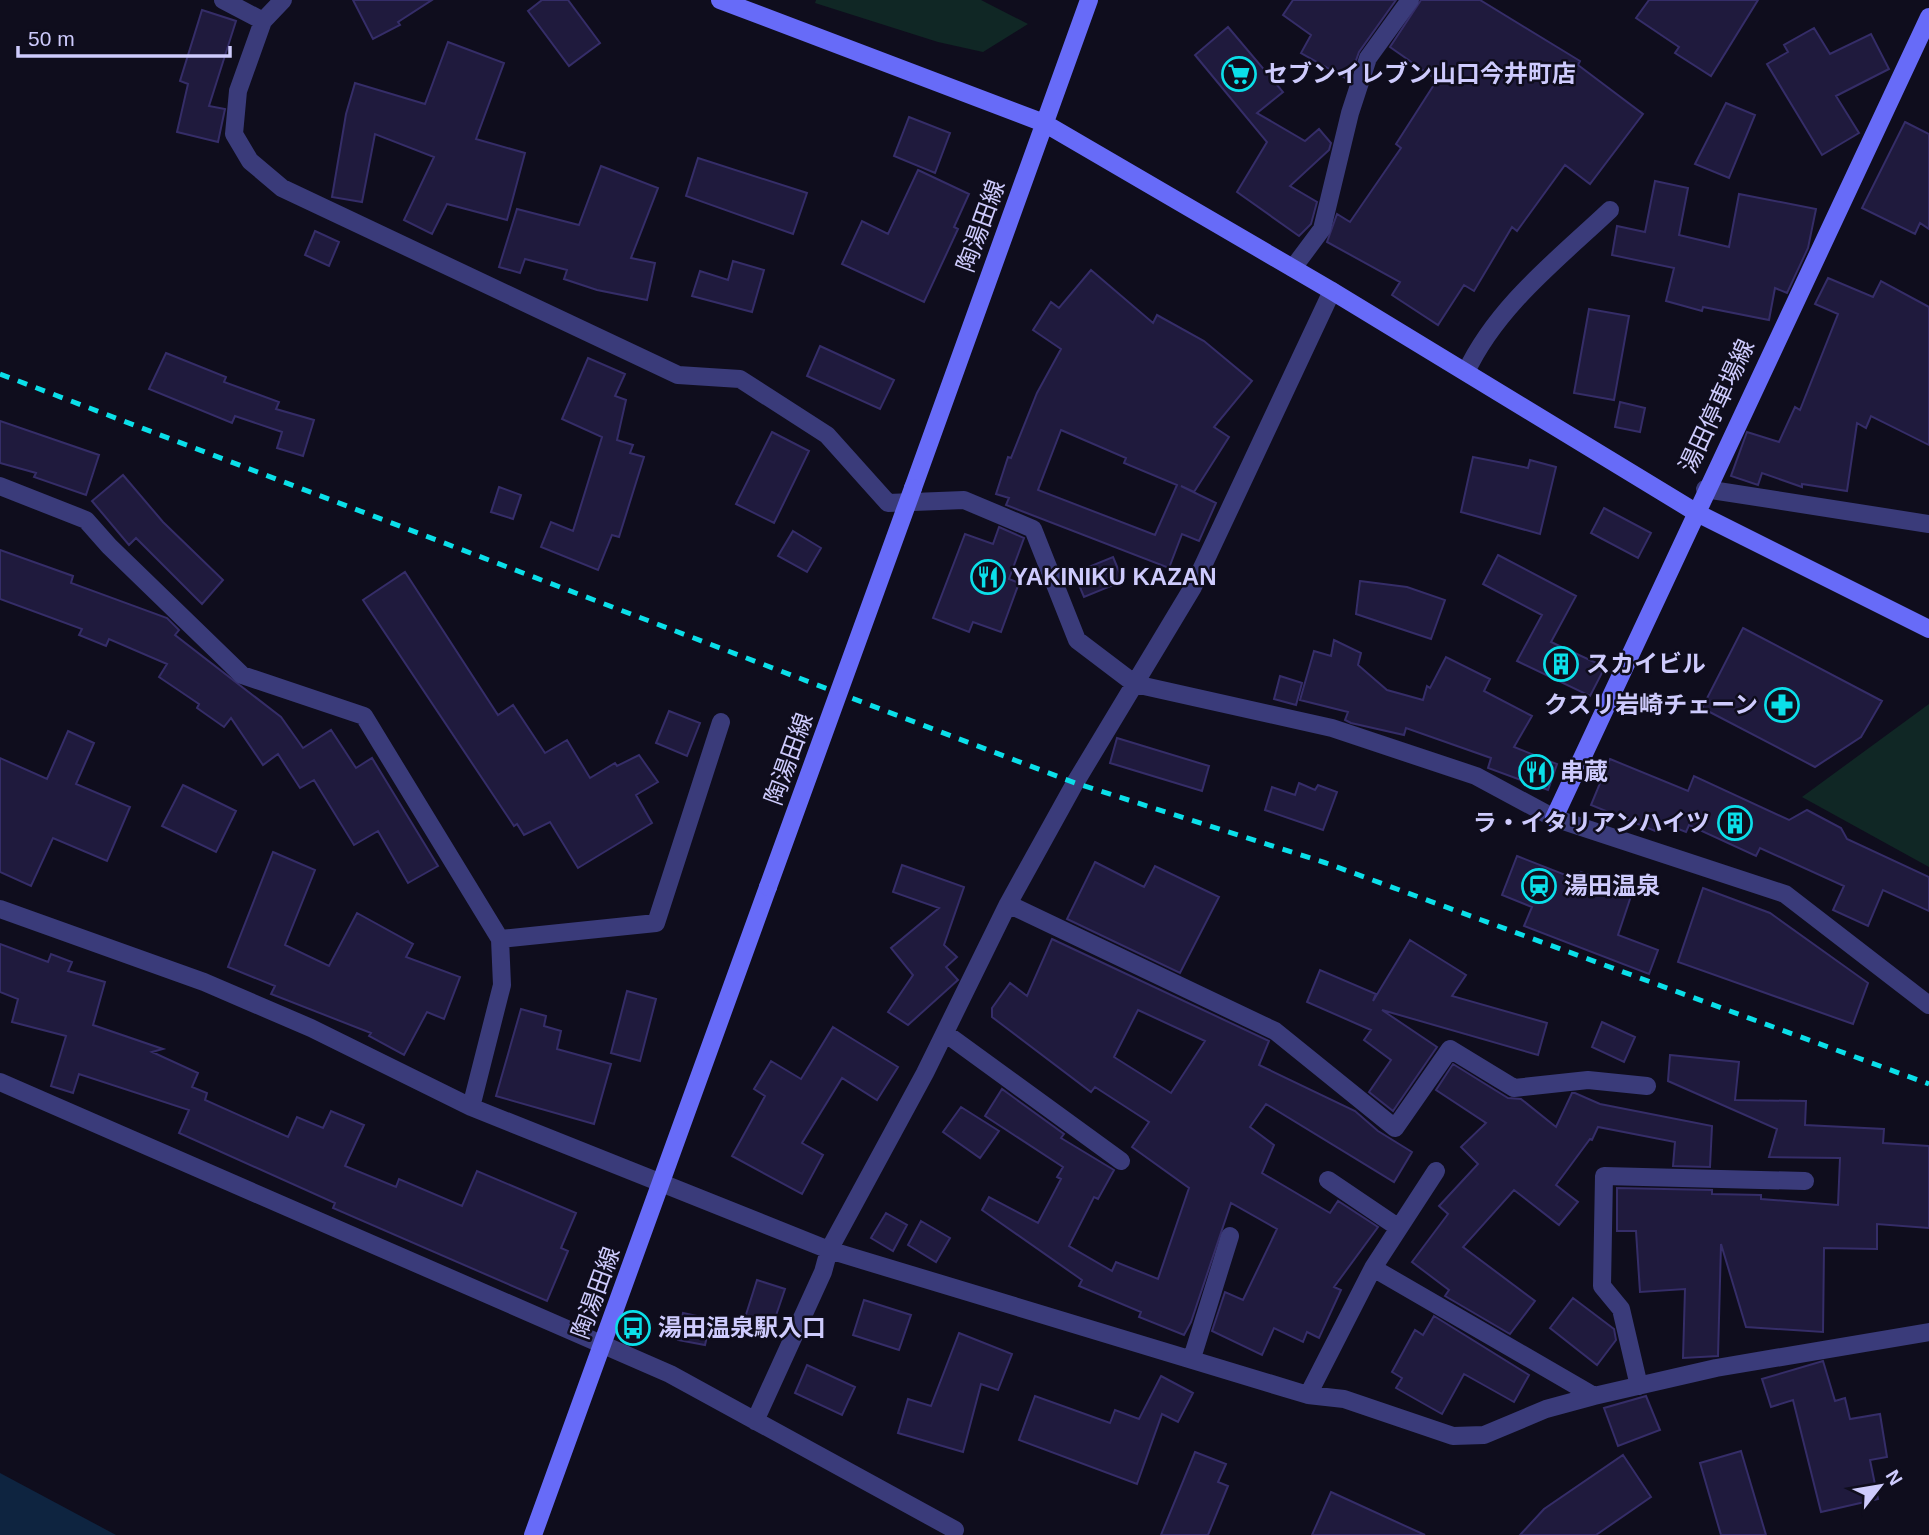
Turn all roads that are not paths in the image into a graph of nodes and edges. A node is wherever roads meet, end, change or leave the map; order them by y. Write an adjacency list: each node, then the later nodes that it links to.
1 (223, 0): 7 (street)
2 (284, 0): 7 (street)
3 (720, 0): 8 (main road)
4 (1088, 0): 8 (main road, 陶湯田線)
5 (1410, 0): 10 (street)
6 (1929, 17): 14 (main road, 湯田停車場線)
7 (262, 21): 18 (street)
8 (1044, 123): 10 (main road); 33 (main road, 陶湯田線, bridge)
9 (1610, 210): 12 (street)
10 (1293, 268): 11 (main road)
11 (1332, 291): 12 (main road); 18 (street)
12 (1466, 372): 15 (main road)
13 (0, 486): 23 (street)
14 (1705, 489): 15 (main road, 湯田停車場線); 16 (street)
15 (1697, 513): 17 (main road); 20 (main road, 湯田停車場線)
16 (1929, 524)
17 (1929, 629)
18 (1135, 684): 20 (street); 21 (street)
19 (721, 722): 23 (street)
20 (1554, 818): 24 (street)
21 (1008, 904): 25 (street); 27 (street)
22 (0, 909): 28 (street)
23 (500, 939): 28 (street)
24 (1929, 1005)
25 (945, 1033): 29 (street); 36 (street)
26 (0, 1082): 39 (street)
27 (1647, 1086)
28 (471, 1107): 33 (street)
29 (1121, 1161)
30 (1436, 1171): 34 (street)
31 (1328, 1180): 34 (street)
32 (1805, 1181): 41 (street)
33 (662, 1185): 36 (street); 39 (main road, 陶湯田線)
34 (1399, 1228): 37 (street)
35 (1230, 1236): 40 (street)
36 (829, 1250): 40 (street); 44 (street)
37 (1374, 1268): 42 (street); 43 (street)
38 (1929, 1332): 41 (street)
39 (603, 1347): 44 (street); 46 (main road, 陶湯田線)
40 (1192, 1358): 42 (street)
41 (1639, 1386): 43 (street)
42 (1308, 1395): 43 (street)
43 (1594, 1396)
44 (755, 1421): 45 (street)
45 (955, 1530)
46 (533, 1535)

